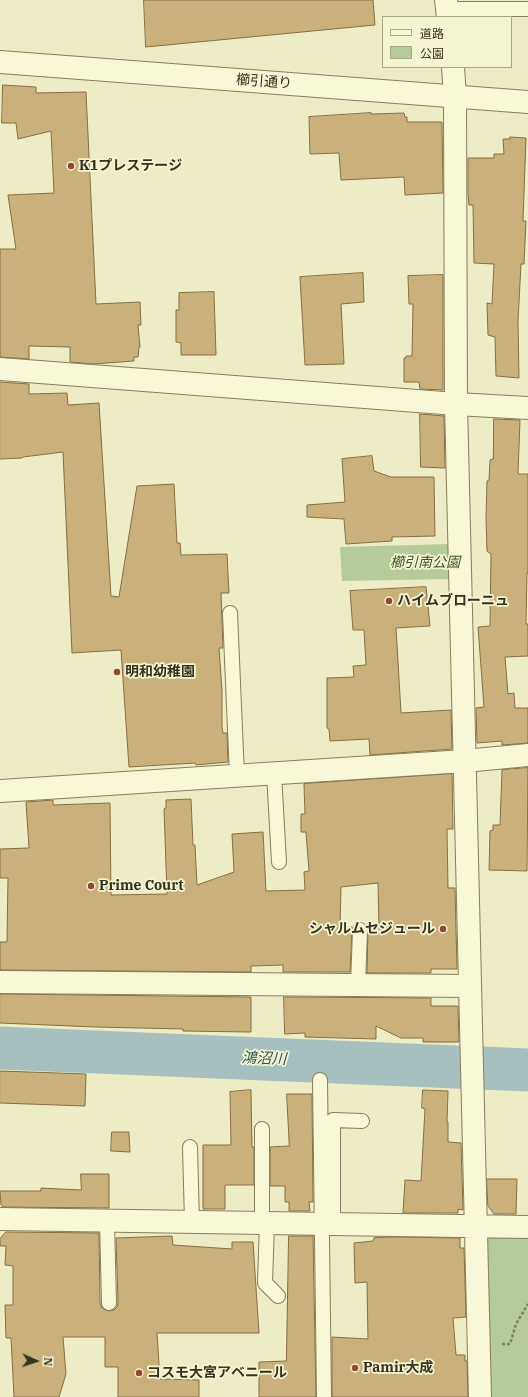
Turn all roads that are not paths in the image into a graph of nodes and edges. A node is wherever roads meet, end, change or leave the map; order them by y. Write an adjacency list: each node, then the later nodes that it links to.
1 (447, 9): 2 (lane)
2 (528, 9)
3 (0, 62): 5 (street, 櫛引通り)
4 (453, 68): 5 (street)
5 (455, 97): 6 (street, 櫛引通り); 8 (street)
6 (528, 102)
7 (0, 369): 8 (street)
8 (456, 404): 9 (street); 12 (street)
9 (528, 408)
10 (230, 613): 14 (lane)
11 (528, 755): 12 (street)
12 (465, 761): 13 (street); 20 (street)
13 (274, 773): 14 (street); 16 (lane)
14 (237, 776): 15 (street)
15 (0, 791)
16 (279, 862)
17 (360, 930): 19 (lane)
18 (0, 982): 19 (street)
19 (358, 985): 20 (street)
20 (470, 986): 30 (street)
21 (320, 1080): 29 (lane)
22 (362, 1121): 29 (lane)
23 (262, 1129): 28 (lane)
24 (190, 1147): 27 (lane)
25 (0, 1219): 26 (street)
26 (107, 1221): 27 (street); 33 (lane)
27 (192, 1222): 28 (street)
28 (264, 1223): 29 (street); 32 (lane)
29 (327, 1224): 30 (street); 34 (lane)
30 (476, 1226): 31 (street); 35 (street)
31 (528, 1227)
32 (278, 1296)
33 (109, 1303)
34 (324, 1397)
35 (480, 1397)

